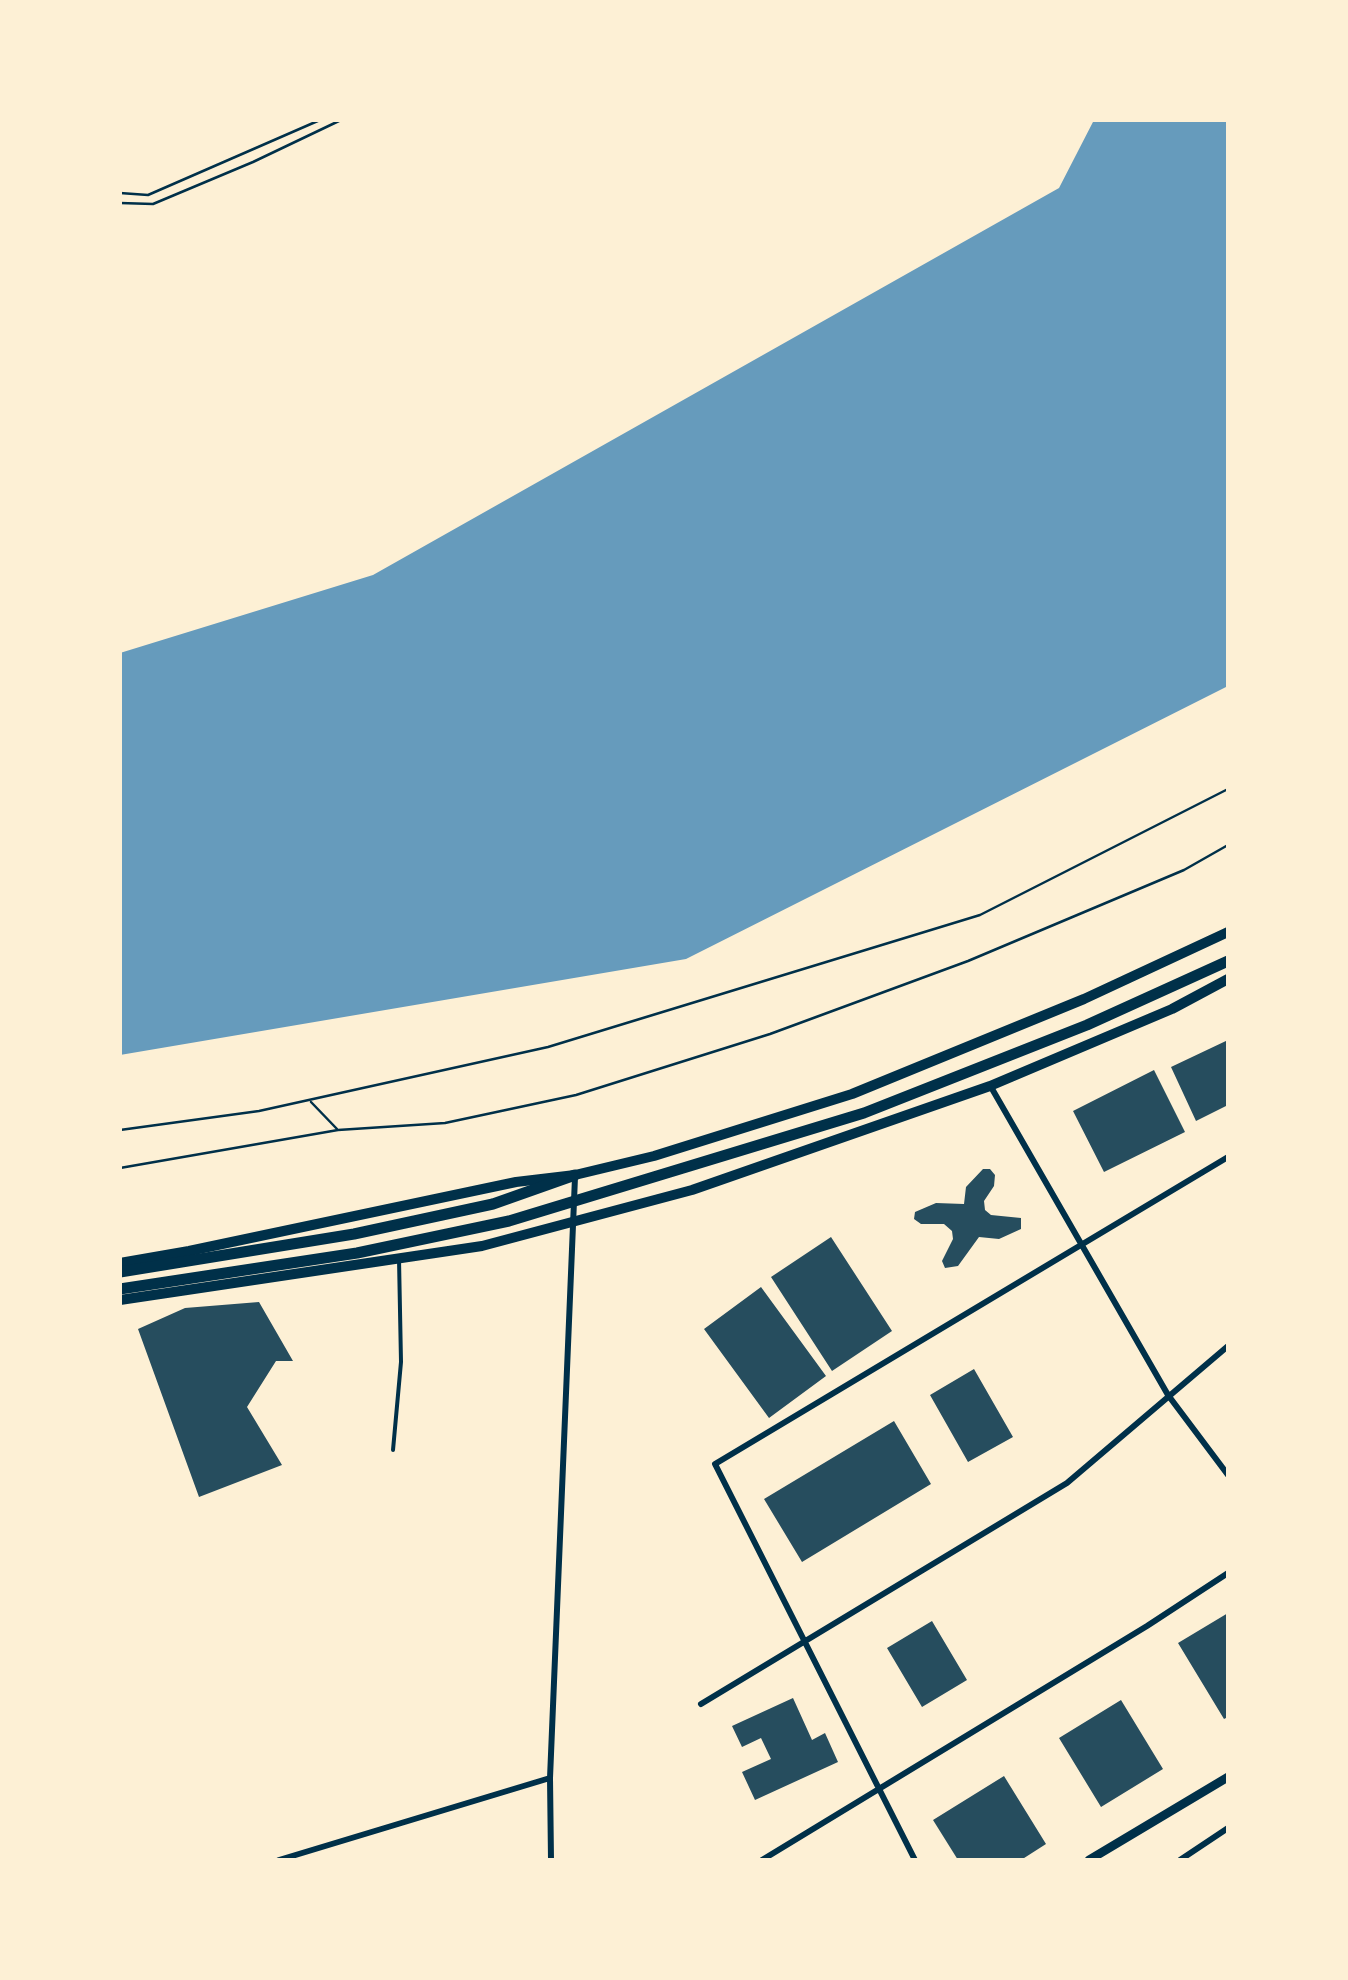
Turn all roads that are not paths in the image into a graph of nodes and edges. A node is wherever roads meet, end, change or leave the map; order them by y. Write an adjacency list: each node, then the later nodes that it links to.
1 (1228, 932): 6 (main road)
2 (1222, 964): 12 (highway)
3 (1228, 979): 4 (main road)
4 (990, 1086): 7 (main road); 8 (street)
5 (1228, 1157): 8 (street)
6 (575, 1175): 7 (street); 10 (main road); 11 (highway)
7 (575, 1223): 9 (main road); 22 (street)
8 (1082, 1242): 15 (street); 19 (street)
9 (399, 1258): 13 (main road); 16 (lane)
10 (120, 1262)
11 (120, 1272)
12 (120, 1288)
13 (120, 1300)
14 (1228, 1346): 15 (street)
15 (1168, 1395): 17 (street); 19 (street)
16 (394, 1450)
17 (1228, 1475)
18 (1228, 1572): 23 (street)
19 (805, 1642): 20 (street); 23 (street)
20 (701, 1704)
21 (1228, 1777): 31 (street)
22 (550, 1778): 25 (street); 28 (street)
23 (880, 1791): 29 (street); 30 (street)
24 (1228, 1828): 32 (street)
25 (318, 1847): 26 (street); 27 (street)
26 (279, 1860)
27 (320, 1860)
28 (551, 1860)
29 (762, 1860)
30 (915, 1860)
31 (1089, 1860)
32 (1180, 1860)

